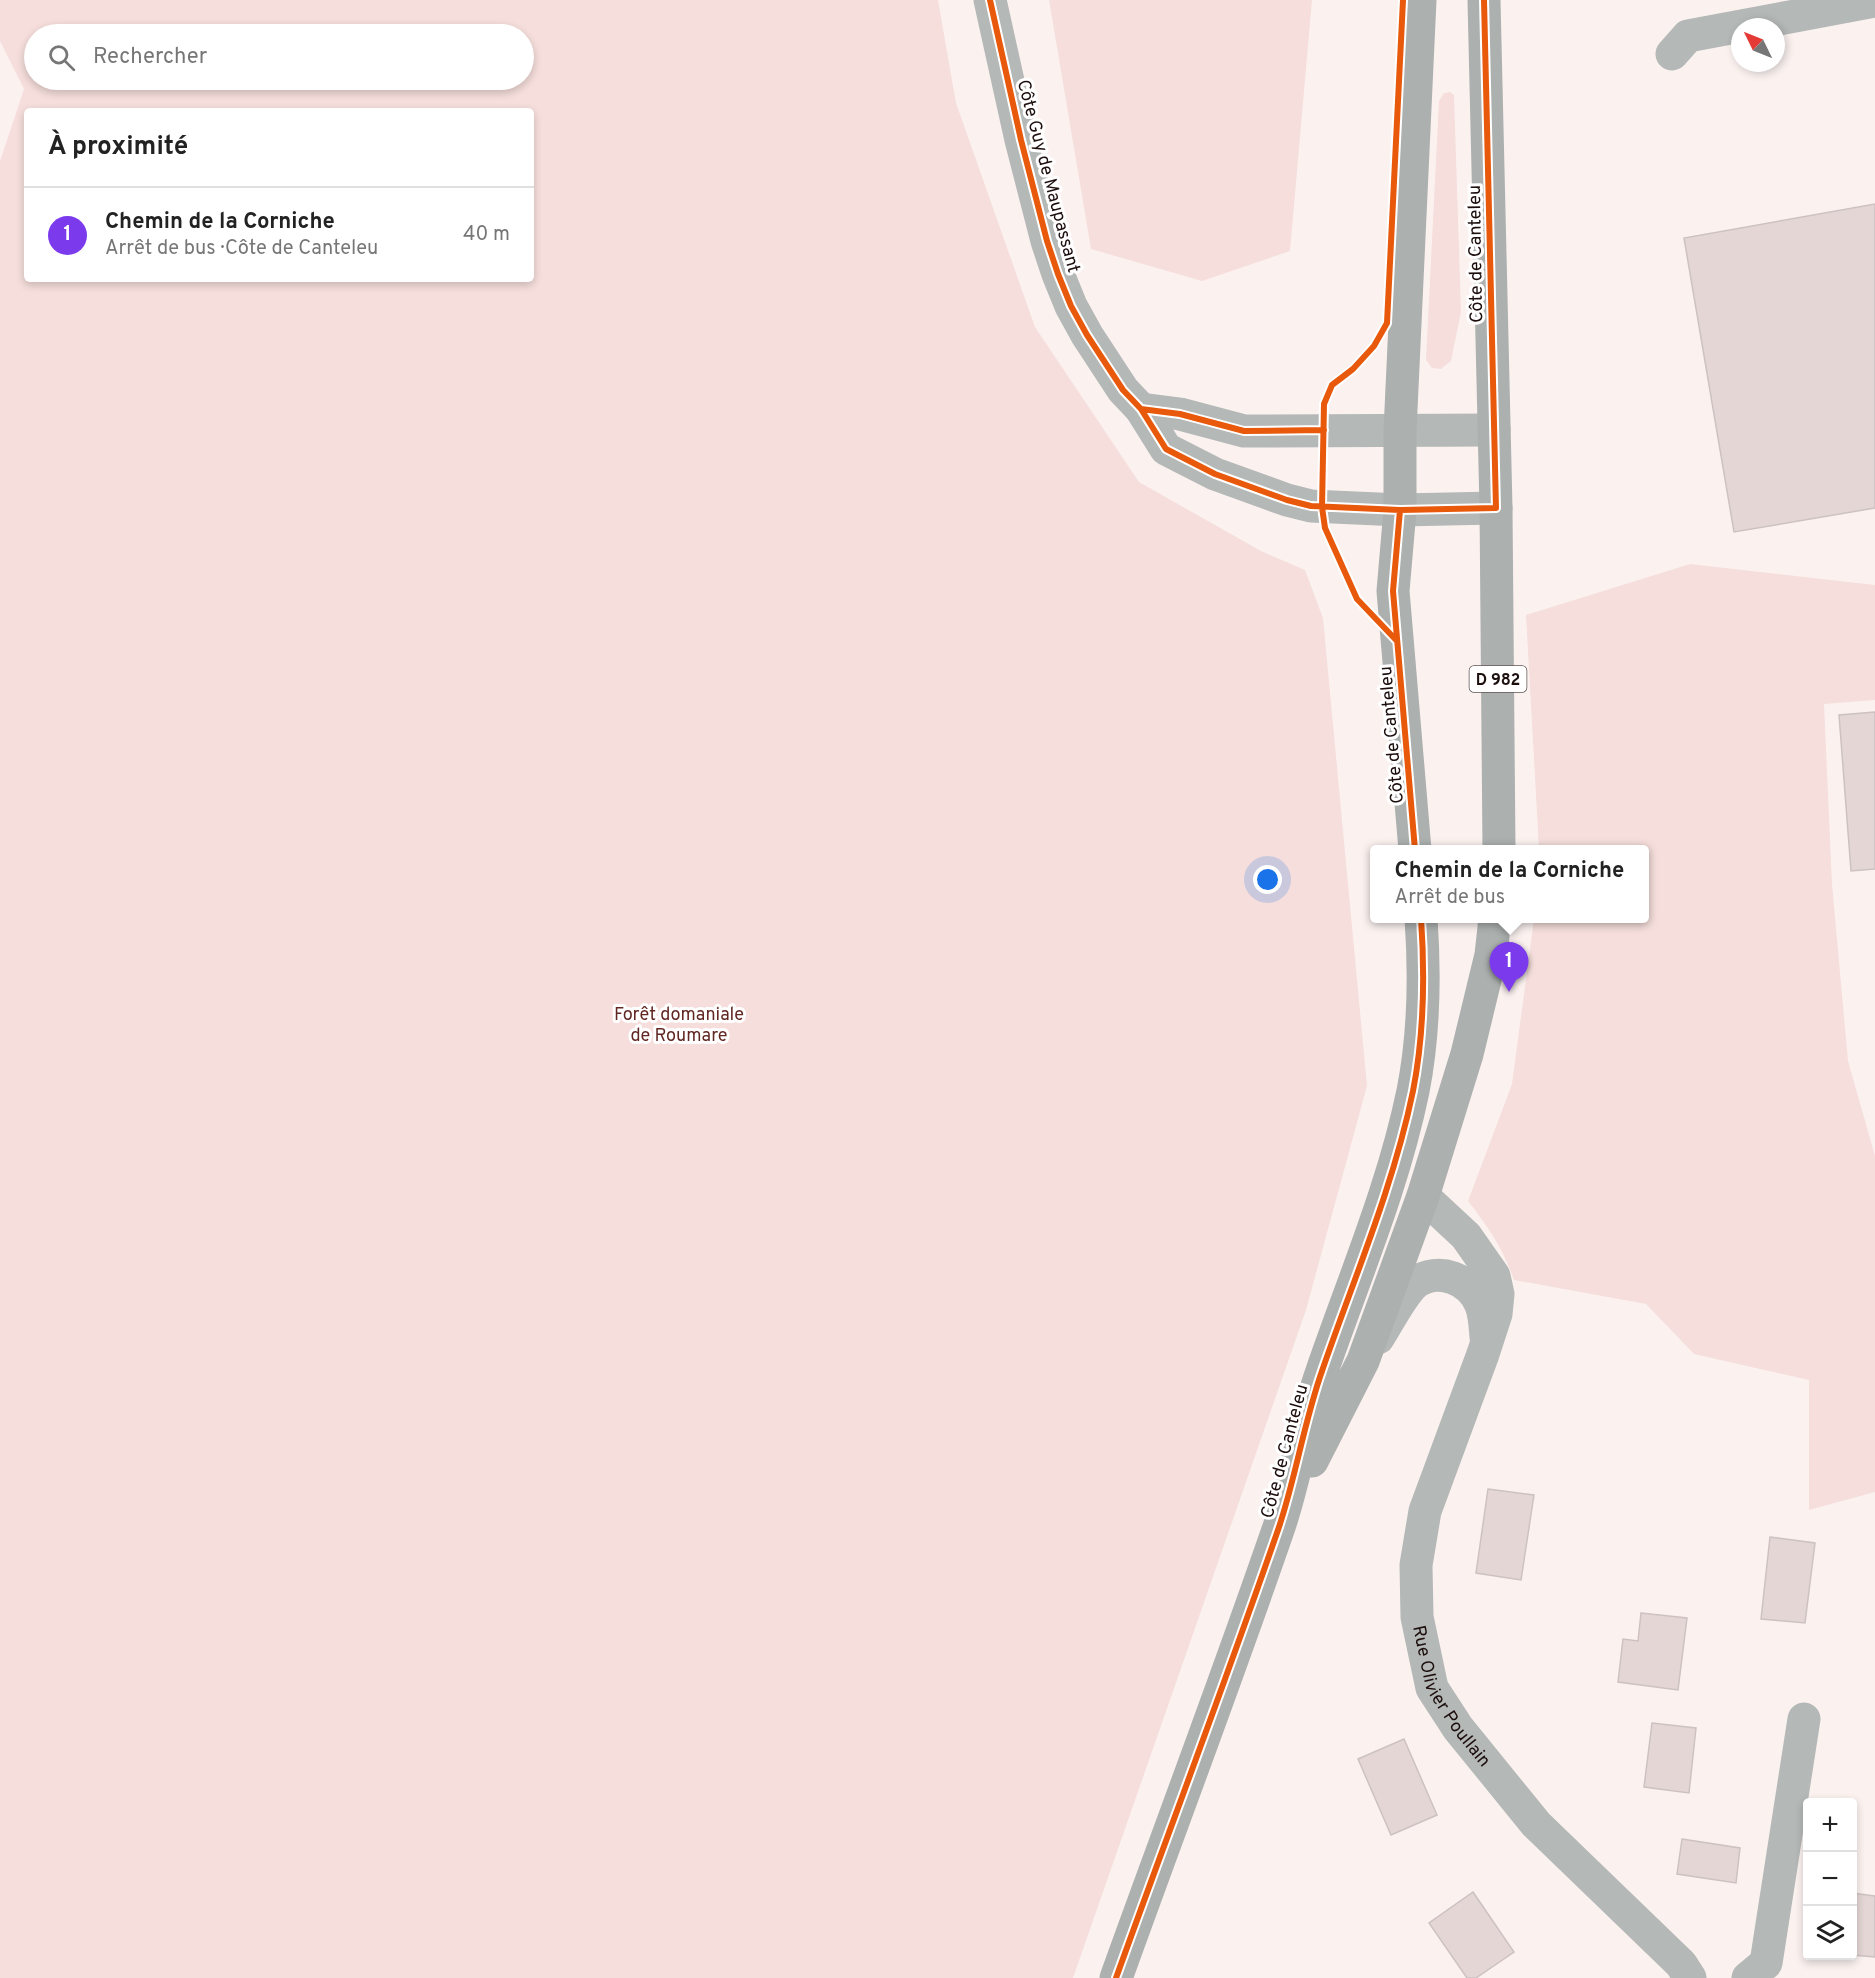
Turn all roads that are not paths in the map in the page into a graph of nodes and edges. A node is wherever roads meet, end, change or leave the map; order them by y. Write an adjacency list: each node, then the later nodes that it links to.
1 (990, 0): 6 (street, Côte Guy de Maupassant)
2 (1420, 0): 7 (main road, Côte de Canteleu)
3 (1484, 0): 8 (main road, Côte de Canteleu / D 982)
4 (1875, 1): 5 (street)
5 (1672, 54)
6 (1141, 409): 7 (street); 10 (street, Côte Guy de Maupassant)
7 (1400, 430): 8 (street); 10 (main road, Côte de Canteleu)
8 (1494, 430): 9 (main road, Côte de Canteleu / D 982)
9 (1496, 508): 10 (street, Côte Guy de Maupassant); 12 (main road, Côte de Canteleu / D 982)
10 (1400, 510): 11 (main road, Côte de Canteleu)
11 (1415, 845)
12 (1499, 845)
13 (1421, 923): 18 (main road, Côte de Canteleu)
14 (1494, 923): 15 (main road, Côte de Canteleu)
15 (1423, 1196): 16 (street, Rue Olivier Poullain); 17 (main road, Côte de Canteleu)
16 (1486, 1342): 17 (street, Rue Olivier Poullain); 21 (street, Rue Olivier Poullain)
17 (1363, 1361): 18 (main road, Côte de Canteleu)
18 (1280, 1524): 20 (main road, Côte de Canteleu)
19 (1804, 1719): 22 (street)
20 (1116, 1978)
21 (1690, 1978)
22 (1748, 1978)

